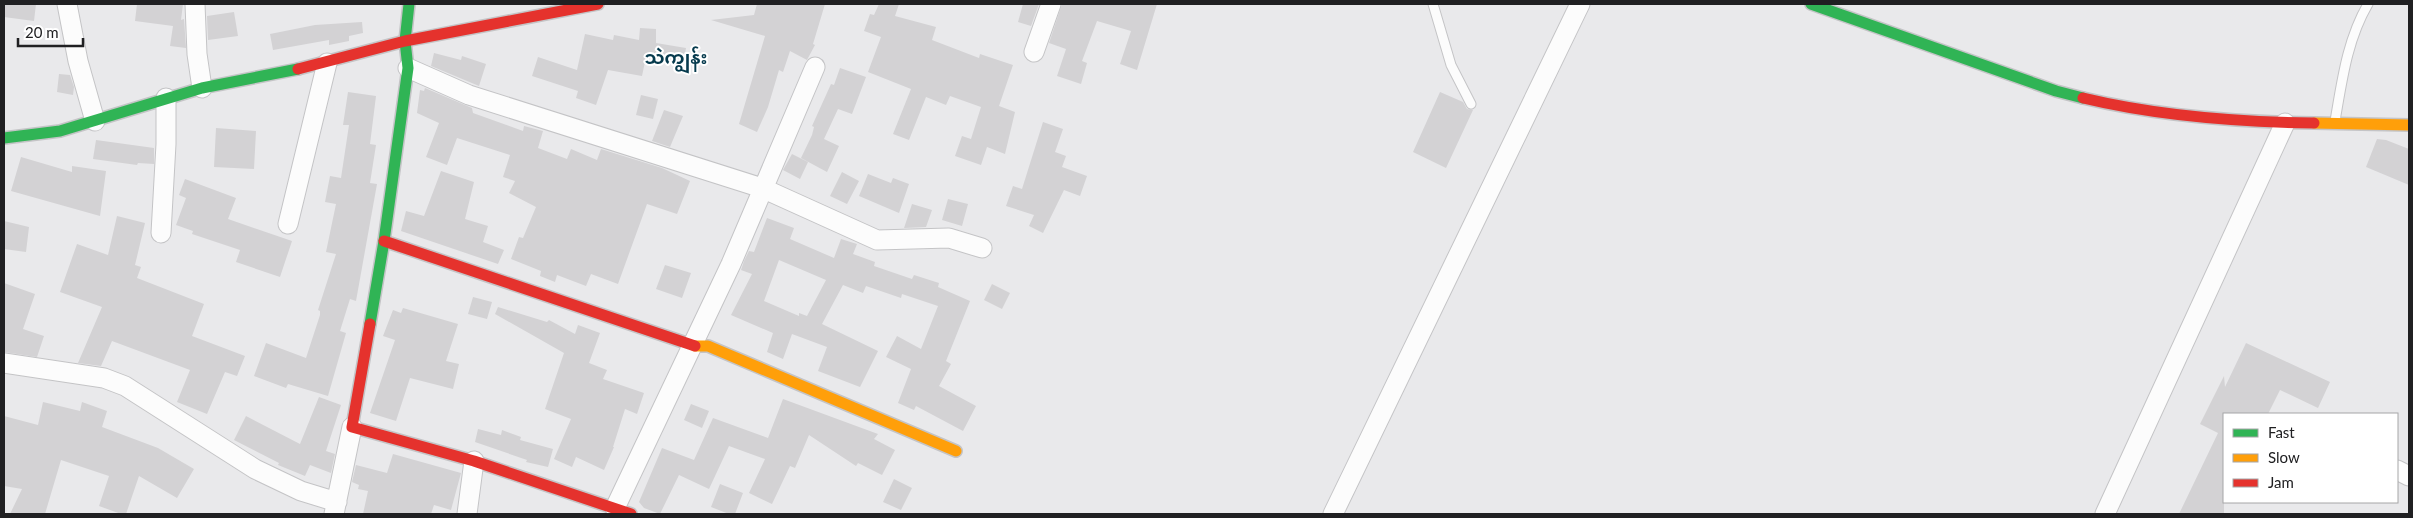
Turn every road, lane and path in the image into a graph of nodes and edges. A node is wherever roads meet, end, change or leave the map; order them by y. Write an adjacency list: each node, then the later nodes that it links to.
1 (67, 4): 18 (street)
2 (195, 4): 15 (street)
3 (409, 4): 10 (street)
4 (598, 4): 10 (street)
5 (1051, 4): 11 (street)
6 (1433, 4): 17 (lane)
7 (1580, 4): 36 (street)
8 (1811, 4): 19 (street)
9 (2368, 4): 20 (lane)
10 (405, 41): 12 (street); 14 (street)
11 (1034, 52)
12 (327, 63): 15 (street); 24 (street)
13 (815, 67): 23 (street)
14 (408, 68): 23 (street); 26 (street)
15 (202, 88): 16 (street)
16 (166, 98): 18 (street); 25 (street)
17 (1471, 104)
18 (95, 121): 22 (street)
19 (2285, 123): 20 (street); 37 (street)
20 (2334, 124): 21 (street)
21 (2409, 125)
22 (4, 138)
23 (762, 188): 27 (street); 28 (street)
24 (288, 224)
25 (161, 233)
26 (384, 241): 28 (street); 30 (street)
27 (982, 248)
28 (694, 346): 31 (street); 34 (street)
29 (4, 363): 33 (street)
30 (352, 427): 32 (street); 33 (street)
31 (956, 451)
32 (474, 461): 34 (street); 35 (street)
33 (335, 508)
34 (623, 511)
35 (466, 514)
36 (1333, 514)
37 (2105, 514)

